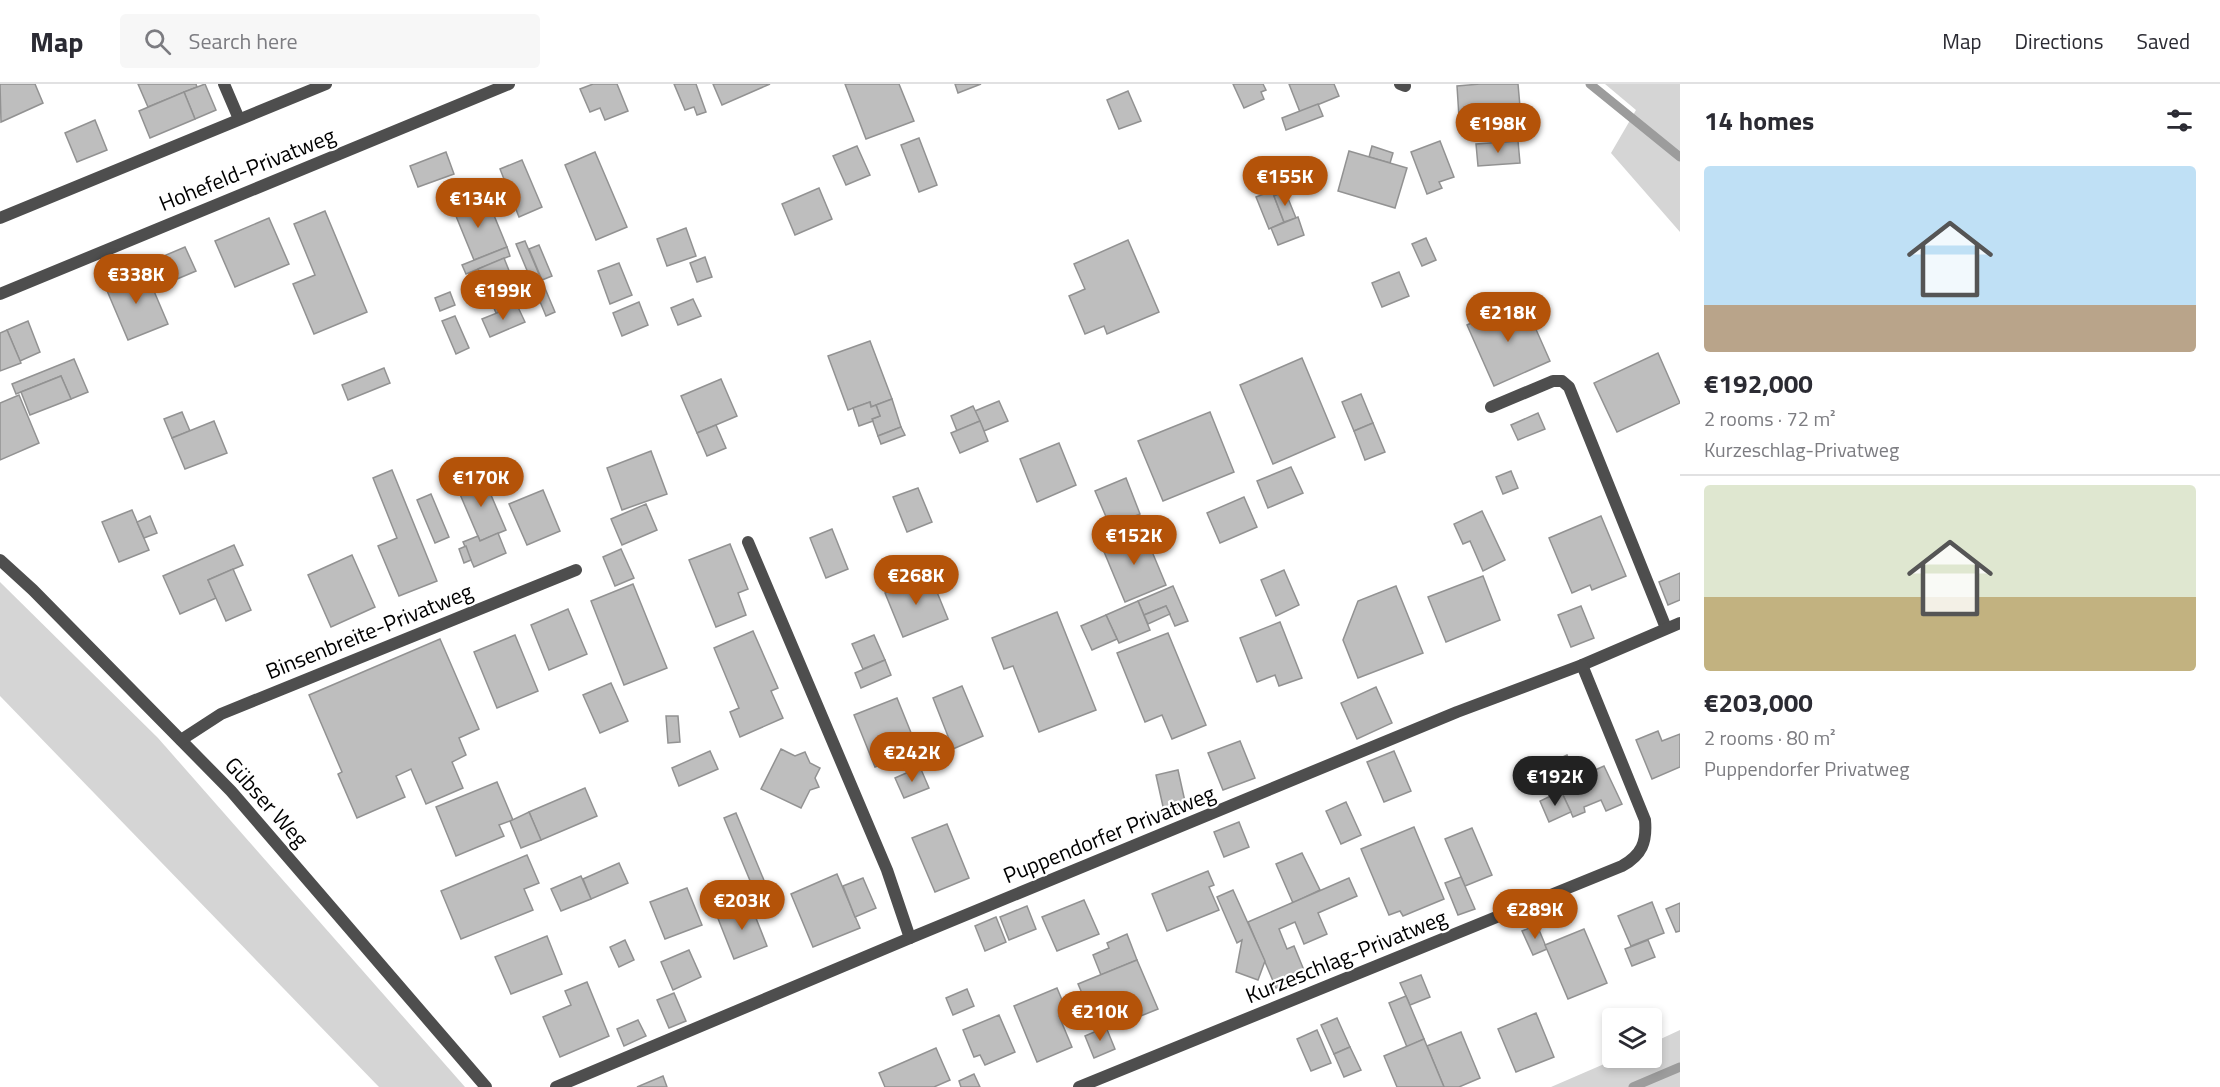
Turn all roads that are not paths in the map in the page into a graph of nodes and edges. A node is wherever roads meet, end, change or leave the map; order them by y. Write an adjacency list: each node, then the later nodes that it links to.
1 (224, 84): 4 (street)
2 (326, 84): 4 (street)
3 (509, 84): 6 (street, Hohefeld-Privatweg)
4 (239, 119): 5 (street)
5 (0, 218)
6 (0, 294)
7 (1491, 407): 12 (street)
8 (748, 542): 15 (street)
9 (0, 560): 14 (street, Gübser Weg)
10 (576, 570): 14 (street, Binsenbreite-Privatweg)
11 (1680, 623): 12 (street, Puppendorfer Privatweg)
12 (1666, 628): 13 (street, Puppendorfer Privatweg)
13 (1582, 665): 15 (street, Puppendorfer Privatweg); 18 (street, Kurzeschlag-Privatweg)
14 (181, 740): 16 (street, Gübser Weg)
15 (910, 938): 17 (street, Puppendorfer Privatweg)
16 (486, 1087)
17 (556, 1087)
18 (1079, 1087)

